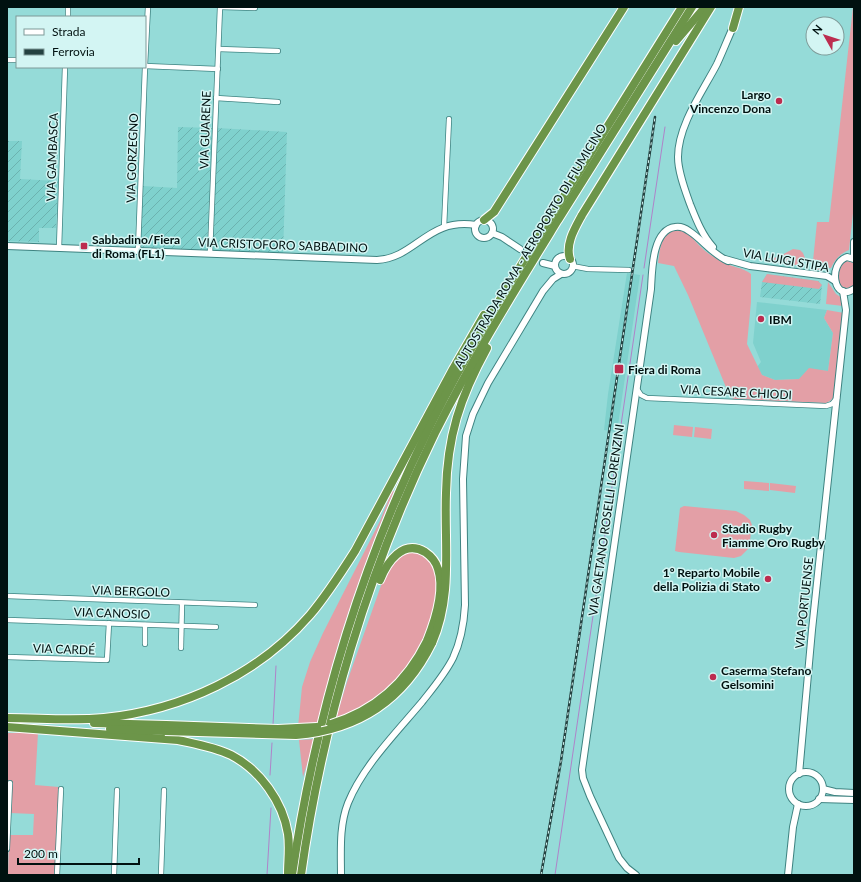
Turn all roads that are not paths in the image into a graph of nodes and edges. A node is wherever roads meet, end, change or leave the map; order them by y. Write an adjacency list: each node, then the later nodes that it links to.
1 (148, 7): 12 (street, VIA GORZEGNO)
2 (220, 7): 10 (street); 13 (street, VIA GUARENE)
3 (624, 7): 23 (highway)
4 (682, 7): 41 (highway, AUTOSTRADA ROMA - AEROPORTO DI FIUMICINO)
5 (692, 7): 19 (highway, AUTOSTRADA ROMA - AEROPORTO DI FIUMICINO)
6 (705, 7): 19 (highway)
7 (711, 7): 36 (highway)
8 (739, 7): 11 (highway)
9 (743, 7): 11 (street, VIA LUIGI STIPA)
10 (255, 8)
11 (733, 28): 34 (street, VIA LUIGI STIPA)
12 (146, 46)
13 (219, 49): 14 (street); 18 (street, VIA GUARENE)
14 (278, 51)
15 (146, 66): 18 (street)
16 (65, 68): 29 (street, VIA GAMBASCA)
17 (145, 68): 31 (street, VIA GORZEGNO)
18 (218, 69): 20 (street, VIA GUARENE)
19 (638, 93): 44 (highway, AUTOSTRADA ROMA - AEROPORTO DI FIUMICINO)
20 (216, 98): 21 (street); 32 (street, VIA GUARENE)
21 (278, 102)
22 (449, 119): 25 (street)
23 (484, 220): 24 (street); 26 (street)
24 (476, 225): 25 (street, VIA CRISTOFORO SABBADINO); 26 (street)
25 (444, 227): 32 (street, VIA CRISTOFORO SABBADINO)
26 (492, 233): 30 (street)
27 (854, 242): 33 (street)
28 (7, 246): 29 (street, VIA CRISTOFORO SABBADINO)
29 (59, 248): 31 (street, VIA CRISTOFORO SABBADINO)
30 (520, 249)
31 (138, 250): 32 (street, VIA CRISTOFORO SABBADINO)
32 (210, 253)
33 (854, 258): 40 (street)
34 (728, 260): 40 (street, VIA LUIGI STIPA); 45 (street, VIA GAETANO ROSELLI LORENZINI)
35 (543, 263): 37 (street)
36 (571, 263): 37 (street); 38 (street); 39 (street)
37 (554, 266): 39 (street)
38 (629, 270)
39 (561, 274): 80 (street)
40 (835, 281): 43 (street)
41 (506, 288): 60 (highway); 78 (highway, AUTOSTRADA ROMA - AEROPORTO DI FIUMICINO)
42 (854, 289): 43 (street)
43 (843, 291): 46 (street, VIA PORTUENSE)
44 (493, 324): 48 (highway, AUTOSTRADA ROMA - AEROPORTO DI FIUMICINO); 56 (highway)
45 (636, 386): 46 (street, VIA CESARE CHIODI); 81 (street, VIA GAETANO ROSELLI LORENZINI)
46 (838, 397): 63 (street, VIA PORTUENSE)
47 (7, 596): 49 (street, VIA BERGOLO)
48 (368, 599): 56 (highway); 79 (highway, AUTOSTRADA ROMA - AEROPORTO DI FIUMICINO)
49 (182, 603): 50 (street, VIA BERGOLO); 54 (street)
50 (255, 605)
51 (7, 620): 52 (street, VIA CANOSIO)
52 (109, 623): 53 (street, VIA CANOSIO); 59 (street, VIA CARDÉ)
53 (145, 625): 54 (street, VIA CANOSIO); 57 (street)
54 (182, 626): 55 (street, VIA CANOSIO); 58 (street)
55 (216, 627)
56 (430, 642): 62 (highway, bridge)
57 (144, 644)
58 (181, 648)
59 (7, 657)
60 (7, 718): 62 (highway)
61 (7, 727): 62 (highway); 77 (highway)
62 (166, 728)
63 (799, 774): 65 (street); 72 (street)
64 (10, 783): 73 (street)
65 (822, 788): 69 (street); 70 (street)
66 (61, 789): 74 (street)
67 (117, 790): 75 (street)
68 (164, 790): 76 (street)
69 (854, 793)
70 (819, 799): 71 (street); 72 (street)
71 (854, 800)
72 (798, 804): 82 (street)
73 (7, 849)
74 (57, 875)
75 (114, 875)
76 (161, 875)
77 (288, 875)
78 (292, 875)
79 (301, 875)
80 (341, 875)
81 (636, 875)
82 (788, 875)

